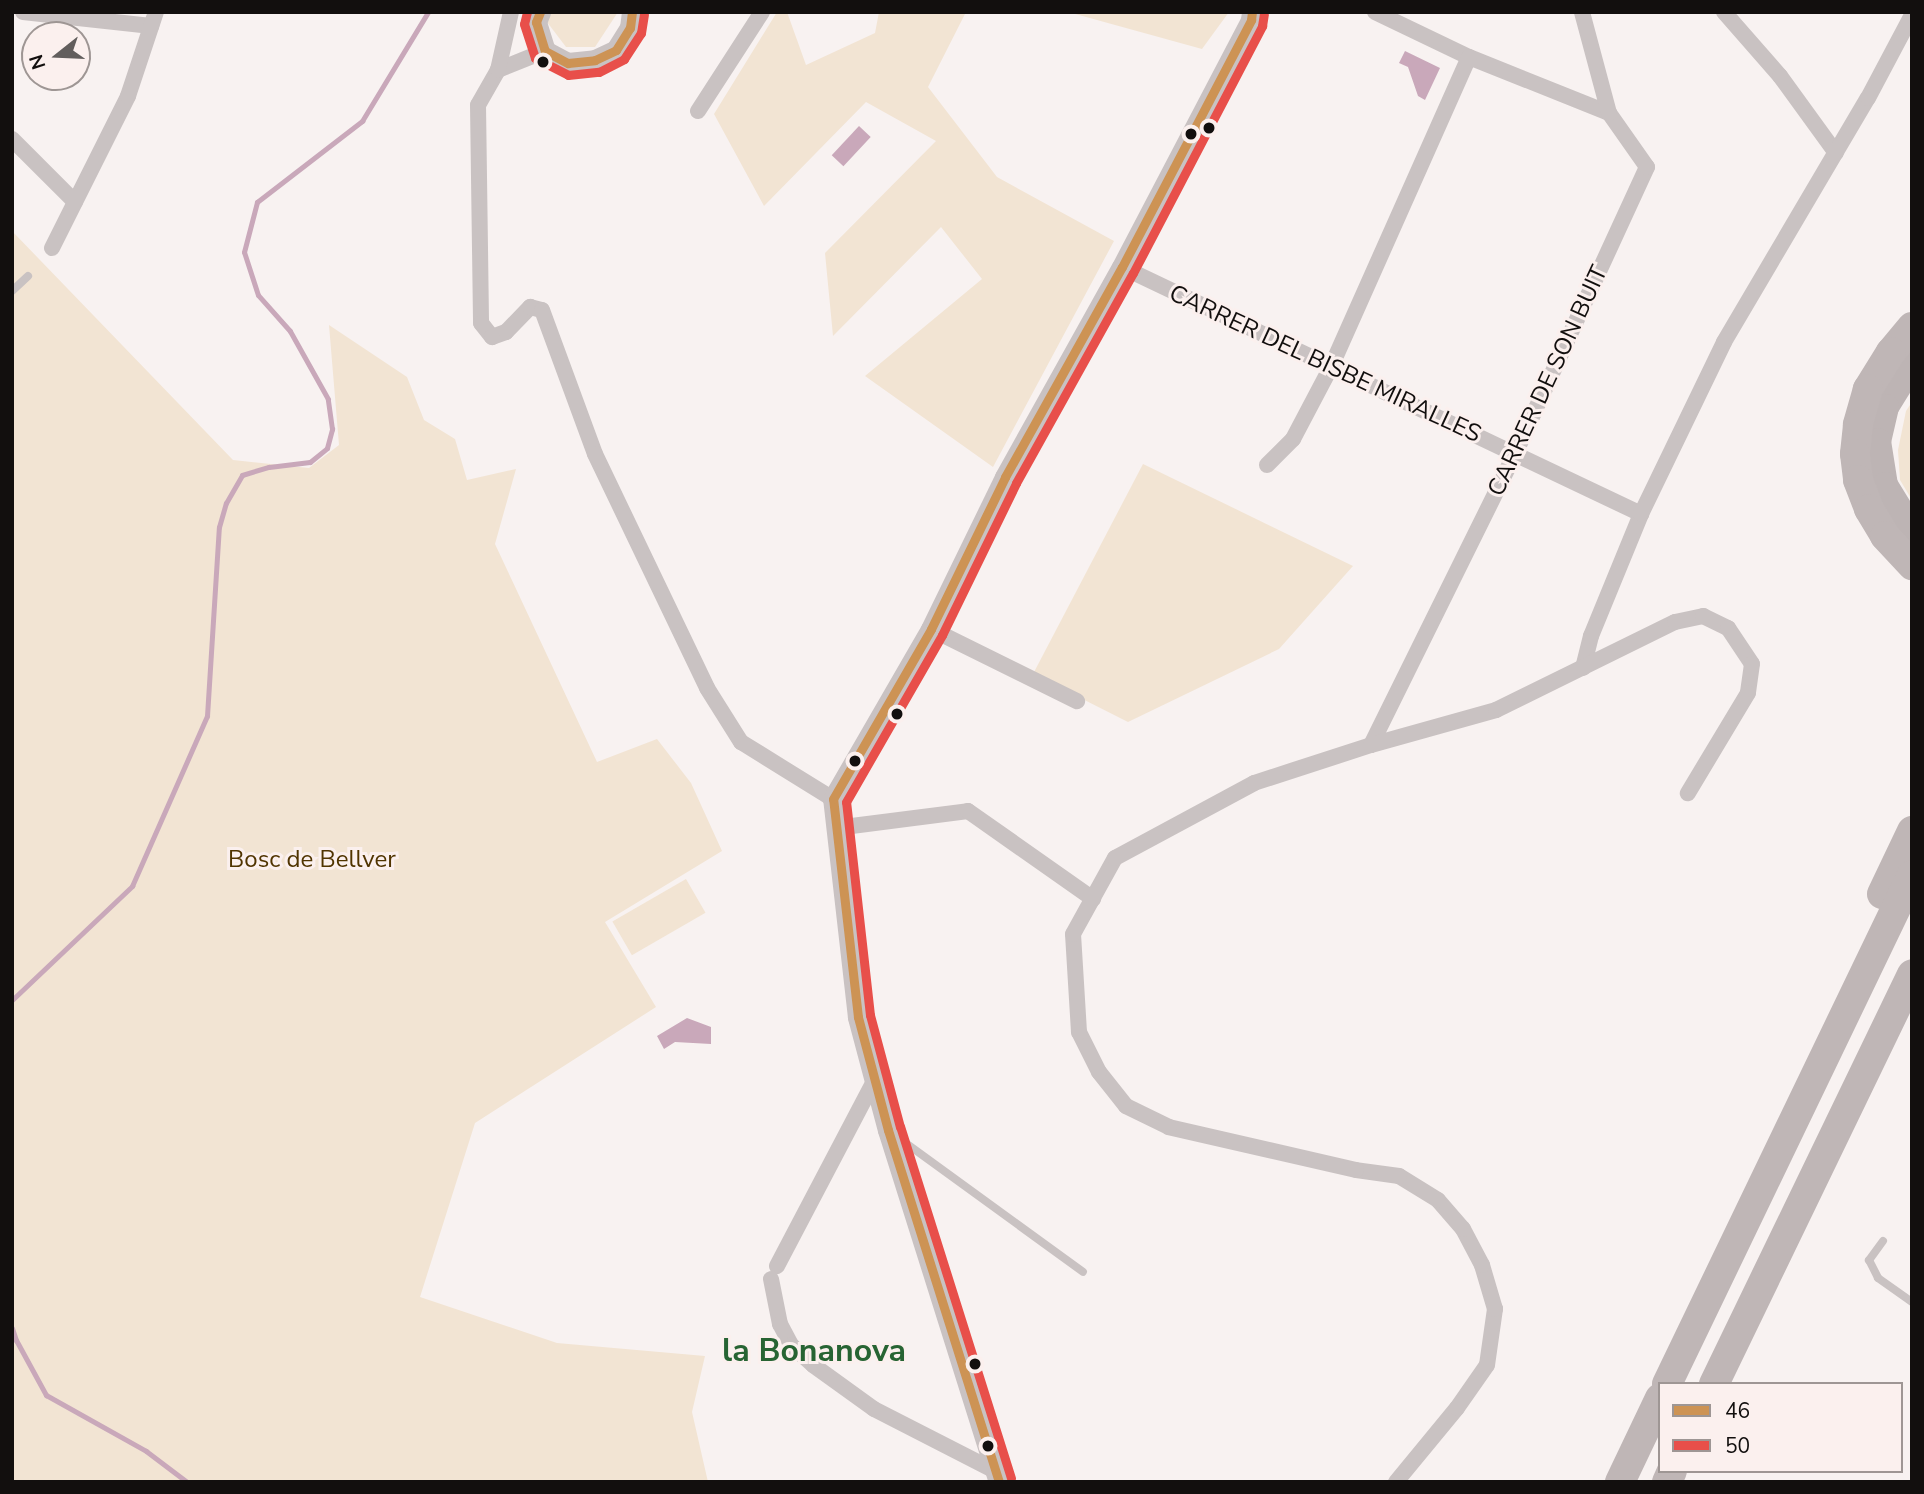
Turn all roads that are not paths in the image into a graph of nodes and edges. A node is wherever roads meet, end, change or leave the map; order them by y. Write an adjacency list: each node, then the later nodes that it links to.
1 (23, 12): 11 (street)
2 (511, 12): 14 (street)
3 (540, 12): 12 (street)
4 (632, 12): 12 (street)
5 (762, 12): 15 (street)
6 (1252, 12): 21 (street)
7 (1375, 12): 13 (street)
8 (1582, 12): 16 (street, CARRER DE SON BUIT)
9 (1724, 12): 18 (street)
10 (1912, 15): 18 (street)
11 (154, 19): 19 (street)
12 (545, 51): 14 (street)
13 (1469, 57): 16 (street); 26 (street)
14 (498, 70): 37 (street)
15 (698, 111)
16 (1609, 113): 27 (street, CARRER DE SON BUIT)
17 (12, 139): 19 (street)
18 (1836, 153): 29 (street)
19 (75, 202): 20 (street)
20 (52, 248)
21 (1122, 267): 26 (street, CARRER DEL BISBE MIRALLES); 32 (street)
22 (28, 276): 23 (lane)
23 (12, 291)
24 (1912, 327): 31 (highway)
25 (1912, 365): 30 (highway)
26 (1331, 367): 27 (street, CARRER DEL BISBE MIRALLES); 28 (street)
27 (1515, 454): 29 (street, CARRER DEL BISBE MIRALLES); 35 (street, CARRER DE SON BUIT)
28 (1267, 465)
29 (1641, 514): 33 (street)
30 (1912, 529)
31 (1912, 565)
32 (930, 629): 34 (street); 37 (street)
33 (1583, 668): 35 (street); 36 (street)
34 (1077, 701)
35 (1371, 746): 41 (street)
36 (1688, 793)
37 (833, 799): 38 (street)
38 (836, 828): 41 (street); 43 (street)
39 (1912, 831): 46 (highway)
40 (1912, 875): 46 (highway)
41 (1093, 899): 53 (street)
42 (1912, 974): 50 (highway)
43 (874, 1081): 44 (street); 52 (street)
44 (888, 1130): 47 (lane); 52 (street)
45 (1883, 1241): 48 (lane)
46 (1733, 1246): 49 (highway)
47 (1083, 1272)
48 (1912, 1301)
49 (1668, 1382)
50 (1715, 1382)
51 (1658, 1402): 54 (highway)
52 (998, 1477)
53 (1396, 1482)
54 (1620, 1482)

